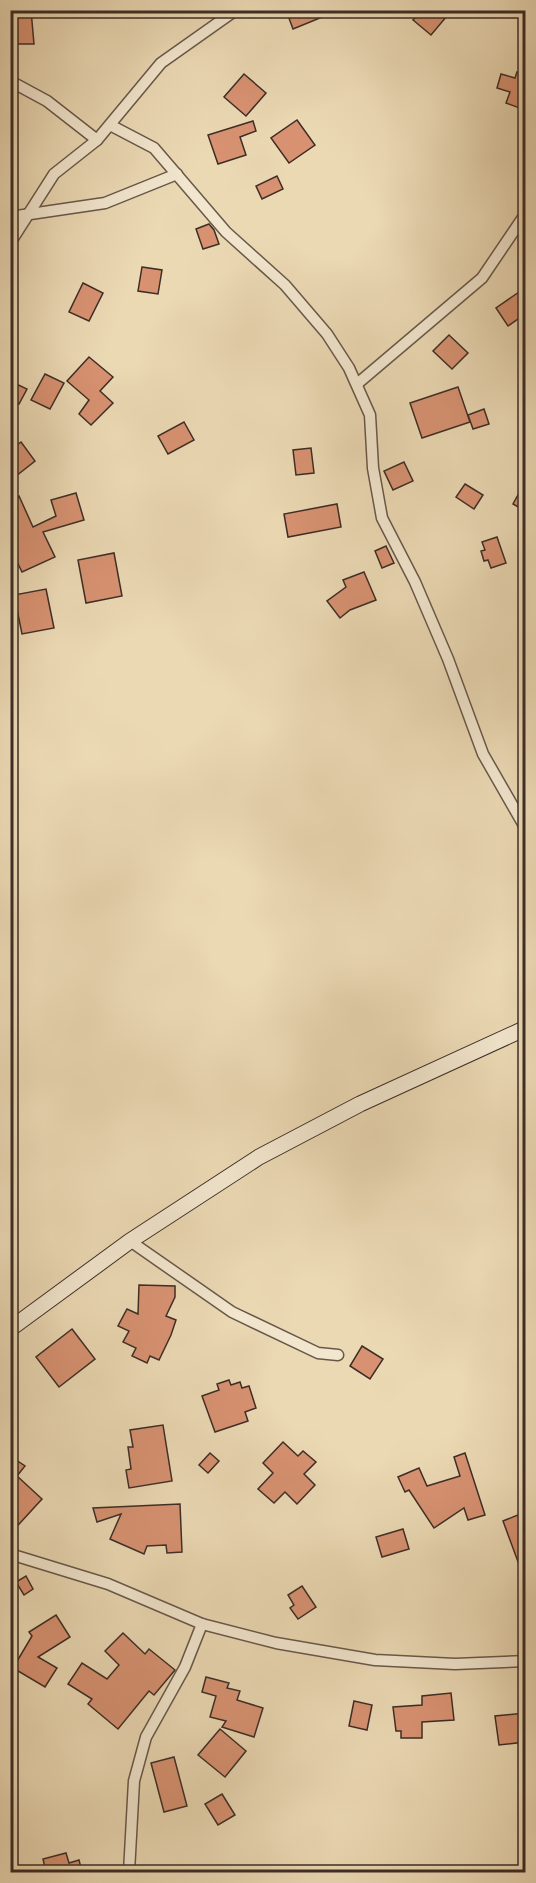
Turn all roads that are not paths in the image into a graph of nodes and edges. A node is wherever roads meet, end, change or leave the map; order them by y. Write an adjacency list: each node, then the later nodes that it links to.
1 (236, 10): 3 (street)
2 (10, 81): 4 (street)
3 (110, 125): 4 (street); 5 (street)
4 (97, 140): 7 (street)
5 (177, 174): 7 (street); 10 (street)
6 (525, 213): 10 (street)
7 (27, 215): 8 (street); 9 (street)
8 (10, 217)
9 (10, 243)
10 (357, 384): 11 (street)
11 (525, 829)
12 (525, 1028): 13 (street)
13 (130, 1241): 14 (street); 15 (street)
14 (10, 1329)
15 (338, 1355)
16 (10, 1554): 17 (street)
17 (202, 1624): 18 (street); 19 (street)
18 (525, 1661)
19 (129, 1872)

